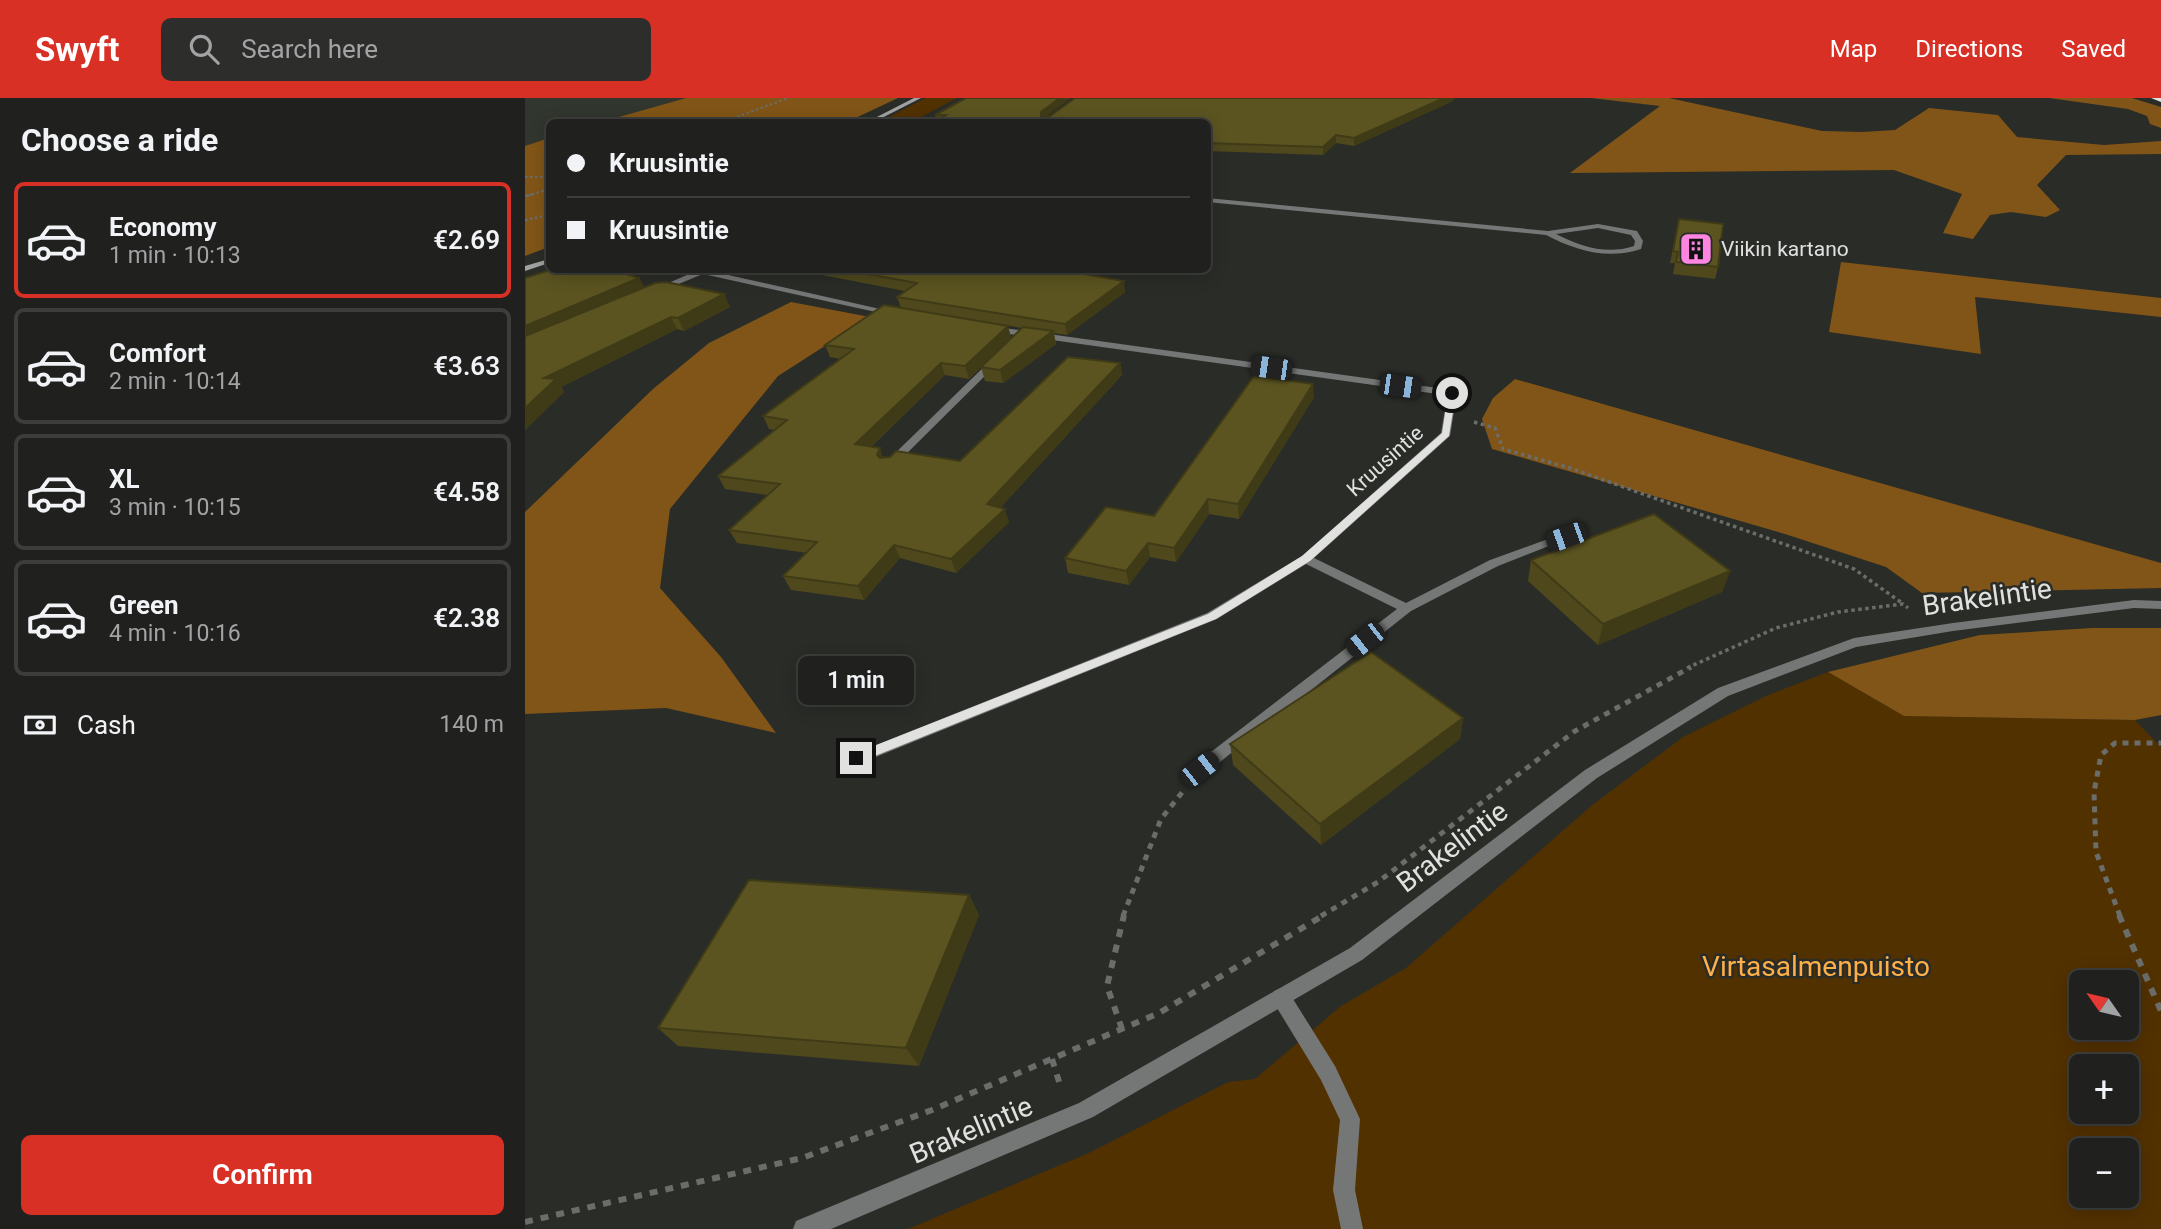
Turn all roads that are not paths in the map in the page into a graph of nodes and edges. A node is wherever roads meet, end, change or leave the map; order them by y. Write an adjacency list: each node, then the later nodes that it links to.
1 (918, 98): 4 (street)
2 (2155, 98): 3 (highway)
3 (2161, 100)
4 (876, 119)
5 (1211, 200): 6 (street)
6 (1548, 233): 6 (street)
7 (546, 262): 8 (street)
8 (525, 269)
9 (693, 273): 11 (street)
10 (714, 273): 12 (street)
11 (644, 295)
12 (901, 314)
13 (982, 328): 14 (street, Kruusintie)
14 (1023, 334): 15 (street); 19 (street, Kruusintie)
15 (1013, 343)
16 (1004, 353): 17 (street)
17 (888, 466)
18 (1566, 537): 21 (street)
19 (1306, 559): 21 (street); 22 (street, Kruusintie)
20 (2161, 605): 24 (street, Brakelintie)
21 (1406, 608): 23 (street)
22 (856, 758)
23 (1200, 769)
24 (1281, 996): 25 (street, Brakelintie); 26 (street)
25 (804, 1229)
26 (1352, 1229)

